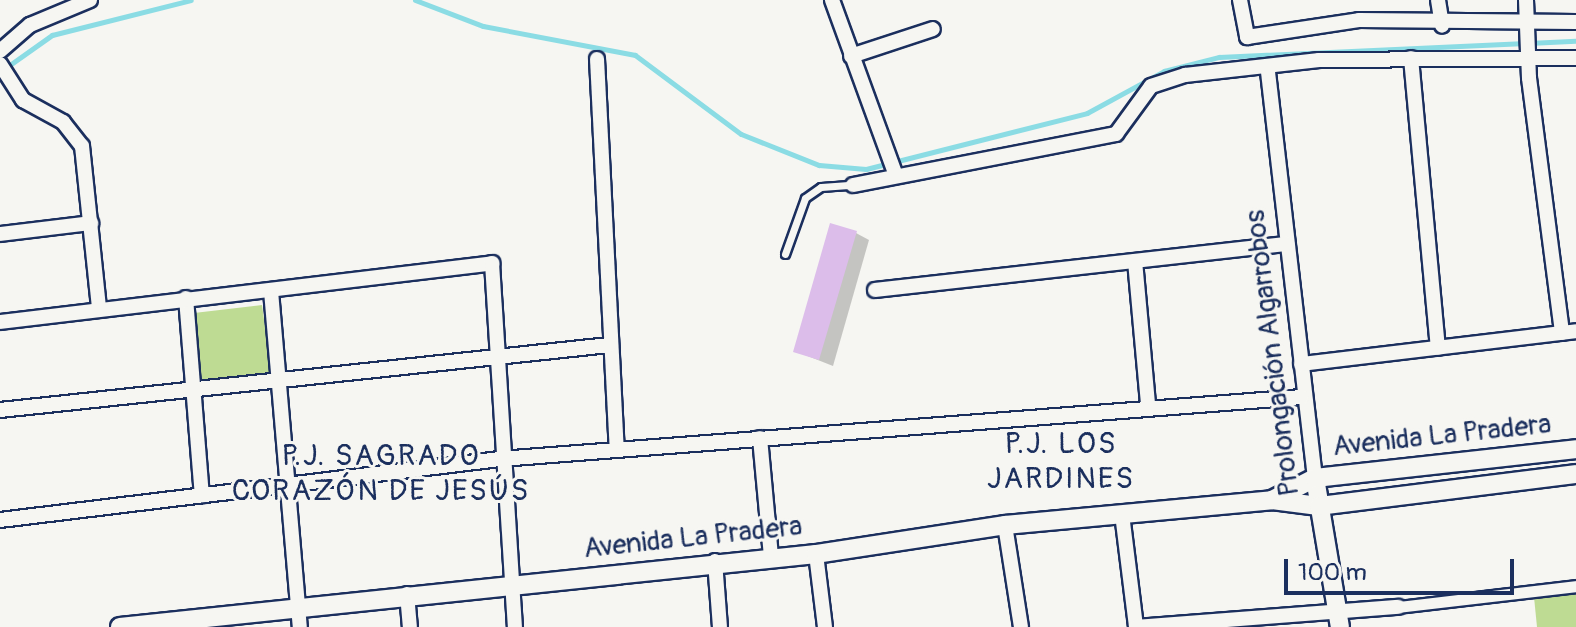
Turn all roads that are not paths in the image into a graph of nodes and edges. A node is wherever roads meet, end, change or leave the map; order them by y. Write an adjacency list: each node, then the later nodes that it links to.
1 (90, 0): 10 (street)
2 (832, 0): 12 (street)
3 (1240, 0): 7 (street)
4 (1438, 0): 7 (street)
5 (1526, 0): 9 (street)
6 (1576, 22): 9 (street)
7 (1442, 26): 9 (street)
8 (933, 29): 12 (street)
9 (1524, 30): 11 (street)
10 (0, 51)
11 (1526, 55): 13 (street); 14 (street); 30 (street)
12 (851, 56): 18 (street)
13 (1411, 58): 17 (street); 32 (street)
14 (1576, 58)
15 (597, 59): 31 (street)
16 (1, 67): 20 (street)
17 (1268, 72): 18 (street); 22 (street, Prolongación Algarrobos)
18 (894, 170): 19 (street)
19 (853, 185): 23 (lane)
20 (91, 223): 21 (street); 28 (street)
21 (0, 234)
22 (1287, 244): 24 (street); 34 (street, Prolongación Algarrobos)
23 (785, 254)
24 (1135, 261): 25 (street); 38 (street)
25 (875, 290)
26 (271, 291): 27 (street); 33 (street); 35 (street)
27 (186, 298): 28 (street); 36 (street)
28 (99, 307): 29 (street)
29 (0, 322)
30 (1569, 332): 32 (street)
31 (609, 345): 33 (street); 41 (street)
32 (1438, 348): 34 (street)
33 (499, 357): 35 (street); 43 (street)
34 (1301, 364): 37 (street, Prolongación Algarrobos)
35 (278, 380): 36 (street); 46 (street)
36 (193, 389): 39 (street); 47 (street)
37 (1302, 397): 38 (street); 45 (street, Prolongación Algarrobos)
38 (1148, 405): 40 (street)
39 (0, 410)
40 (760, 438): 41 (street); 54 (street)
41 (617, 449): 43 (street)
42 (1576, 449): 45 (street, Avenida La Pradera)
43 (500, 459): 46 (street); 57 (street)
44 (1576, 474): 49 (street, Avenida La Pradera)
45 (1315, 478): 48 (street, Avenida La Pradera); 49 (street, Prolongación Algarrobos)
46 (290, 484): 47 (street); 59 (street)
47 (202, 495): 51 (street)
48 (1272, 500): 49 (street, Avenida La Pradera); 50 (street, Avenida La Pradera)
49 (1319, 506): 61 (street, Prolongación Algarrobos)
50 (1122, 514): 52 (street, Avenida La Pradera); 69 (street)
51 (0, 520)
52 (1005, 525): 53 (street, Avenida La Pradera); 68 (street)
53 (816, 554): 54 (street, Avenida La Pradera); 67 (street)
54 (771, 557): 55 (street, Avenida La Pradera)
55 (715, 561): 57 (street, Avenida La Pradera); 66 (street)
56 (1576, 586): 60 (street)
57 (509, 587): 58 (street, Avenida La Pradera); 65 (street)
58 (407, 594): 59 (street, Avenida La Pradera); 64 (street)
59 (297, 604): 62 (street, Avenida La Pradera); 63 (street)
60 (1398, 607): 61 (street)
61 (1339, 618): 69 (street)
62 (120, 627)
63 (300, 627)
64 (410, 627)
65 (515, 627)
66 (720, 627)
67 (825, 627)
68 (1021, 627)
69 (1136, 627)

